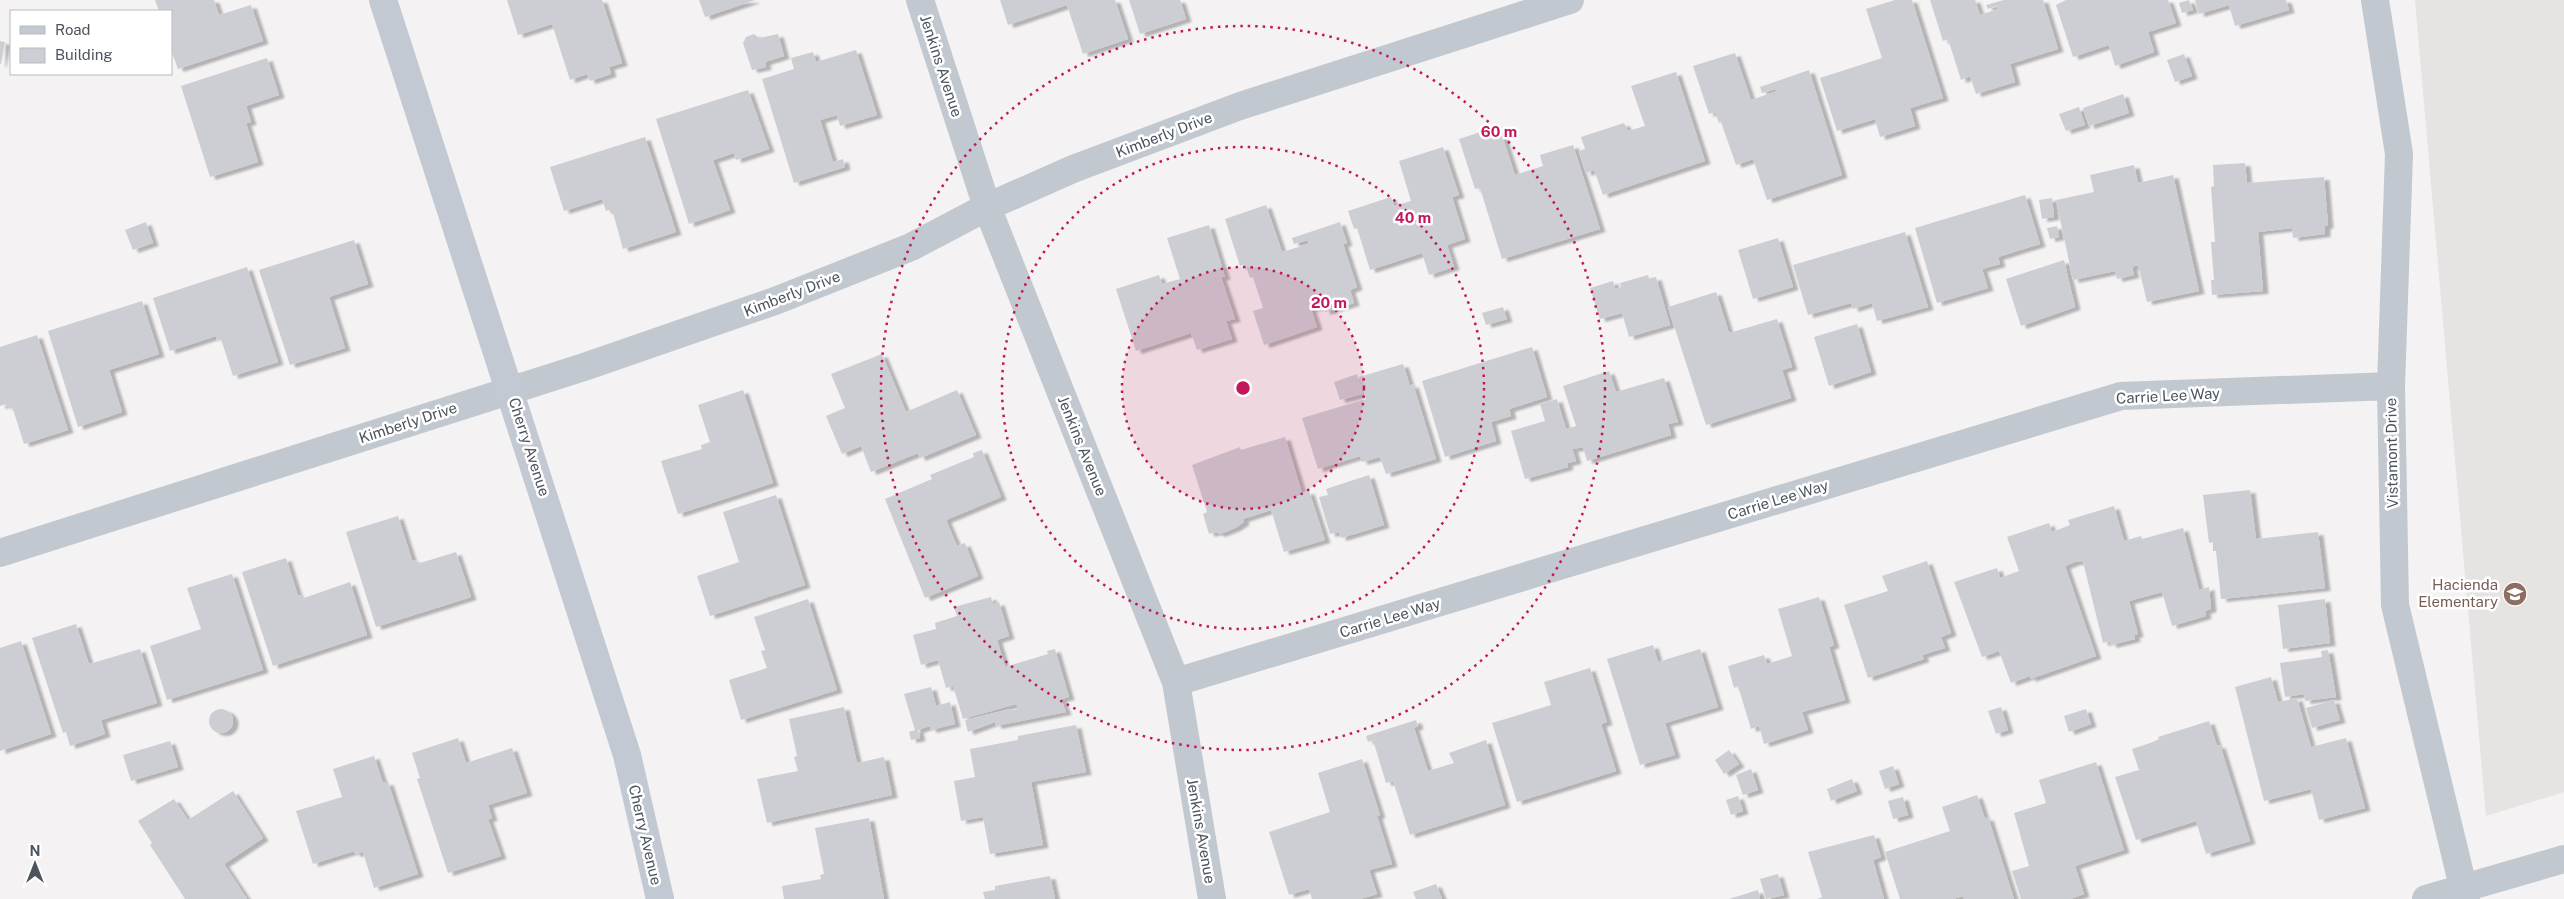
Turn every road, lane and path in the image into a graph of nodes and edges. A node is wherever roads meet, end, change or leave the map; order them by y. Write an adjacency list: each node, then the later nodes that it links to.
1 (383, 0): 7 (street, Cherry Avenue)
2 (920, 0): 5 (street, Jenkins Avenue)
3 (1570, 0): 5 (street, Kimberly Drive)
4 (2375, 0): 6 (street, Vistamont Drive)
5 (986, 207): 7 (street, Kimberly Drive); 9 (street, Jenkins Avenue)
6 (2391, 386): 9 (street, Carrie Lee Way); 11 (street, Vistamont Drive)
7 (510, 390): 8 (street, Kimberly Drive); 12 (street, Cherry Avenue)
8 (0, 553)
9 (1176, 682): 13 (street, Jenkins Avenue)
10 (2564, 860): 11 (street)
11 (2465, 894): 14 (street)
12 (660, 899)
13 (1212, 899)
14 (2426, 899)

